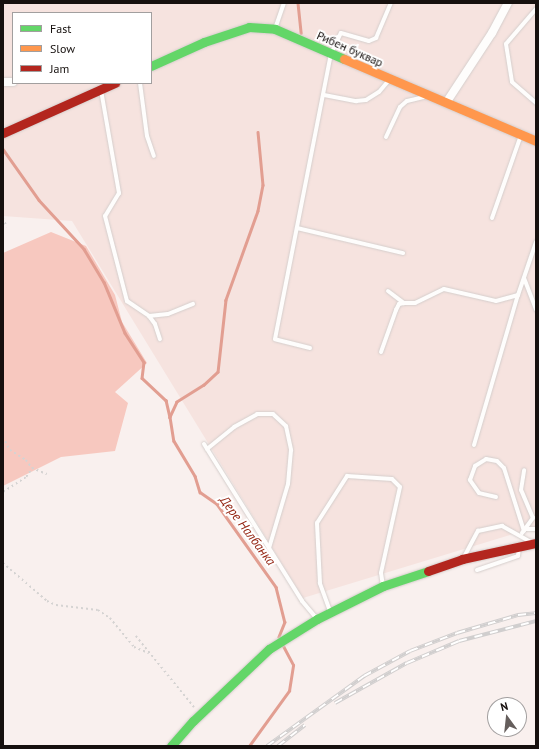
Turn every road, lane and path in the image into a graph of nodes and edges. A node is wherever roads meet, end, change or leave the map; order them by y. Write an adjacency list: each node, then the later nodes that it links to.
1 (284, 3): 5 (lane)
2 (391, 3): 6 (lane)
3 (508, 3): 14 (street)
4 (536, 10): 15 (lane)
5 (275, 29): 6 (street, Рибен буквар); 7 (street, Рибен буквар)
6 (331, 54): 8 (street, Рибен буквар); 12 (lane)
7 (152, 66)
8 (389, 80): 12 (lane); 13 (street, Рибен буквар)
9 (113, 84): 11 (street)
10 (140, 84): 20 (lane)
11 (101, 89): 16 (street); 33 (lane)
12 (324, 95): 24 (lane)
13 (428, 96): 14 (street, Рибен буквар); 18 (lane)
14 (446, 103): 17 (street, Рибен буквар)
15 (536, 103)
16 (3, 133)
17 (521, 135): 19 (street, Рибен буквар); 22 (lane)
18 (386, 137)
19 (536, 141)
20 (154, 156)
21 (3, 218): 23 (path)
22 (492, 218)
23 (7, 226)
24 (298, 228): 26 (lane); 35 (lane)
25 (536, 242): 27 (lane)
26 (403, 253)
27 (524, 277): 29 (lane); 32 (lane)
28 (388, 292): 30 (lane)
29 (518, 295): 30 (lane); 39 (lane)
30 (404, 303): 36 (lane)
31 (193, 304): 33 (lane)
32 (536, 310)
33 (149, 316): 34 (lane)
34 (160, 340)
35 (310, 348)
36 (381, 352)
37 (3, 437): 41 (path)
38 (204, 444): 40 (lane)
39 (474, 445)
40 (207, 450): 51 (lane); 51 (lane)
41 (32, 468): 43 (path); 44 (path)
42 (524, 470): 46 (lane)
43 (47, 474)
44 (3, 492)
45 (496, 498): 46 (lane)
46 (525, 530): 47 (lane); 48 (lane)
47 (536, 530)
48 (520, 535): 49 (lane); 52 (lane)
49 (535, 543): 50 (street)
50 (519, 547): 52 (street); 54 (lane)
51 (269, 548): 57 (lane)
52 (462, 559): 55 (street)
53 (3, 563): 59 (path)
54 (477, 570)
55 (383, 586): 56 (street); 56 (lane)
56 (331, 612): 57 (street)
57 (317, 619): 60 (street)
58 (136, 636): 59 (path)
59 (149, 653): 60 (path)
60 (200, 714): 61 (street)
61 (170, 746)

